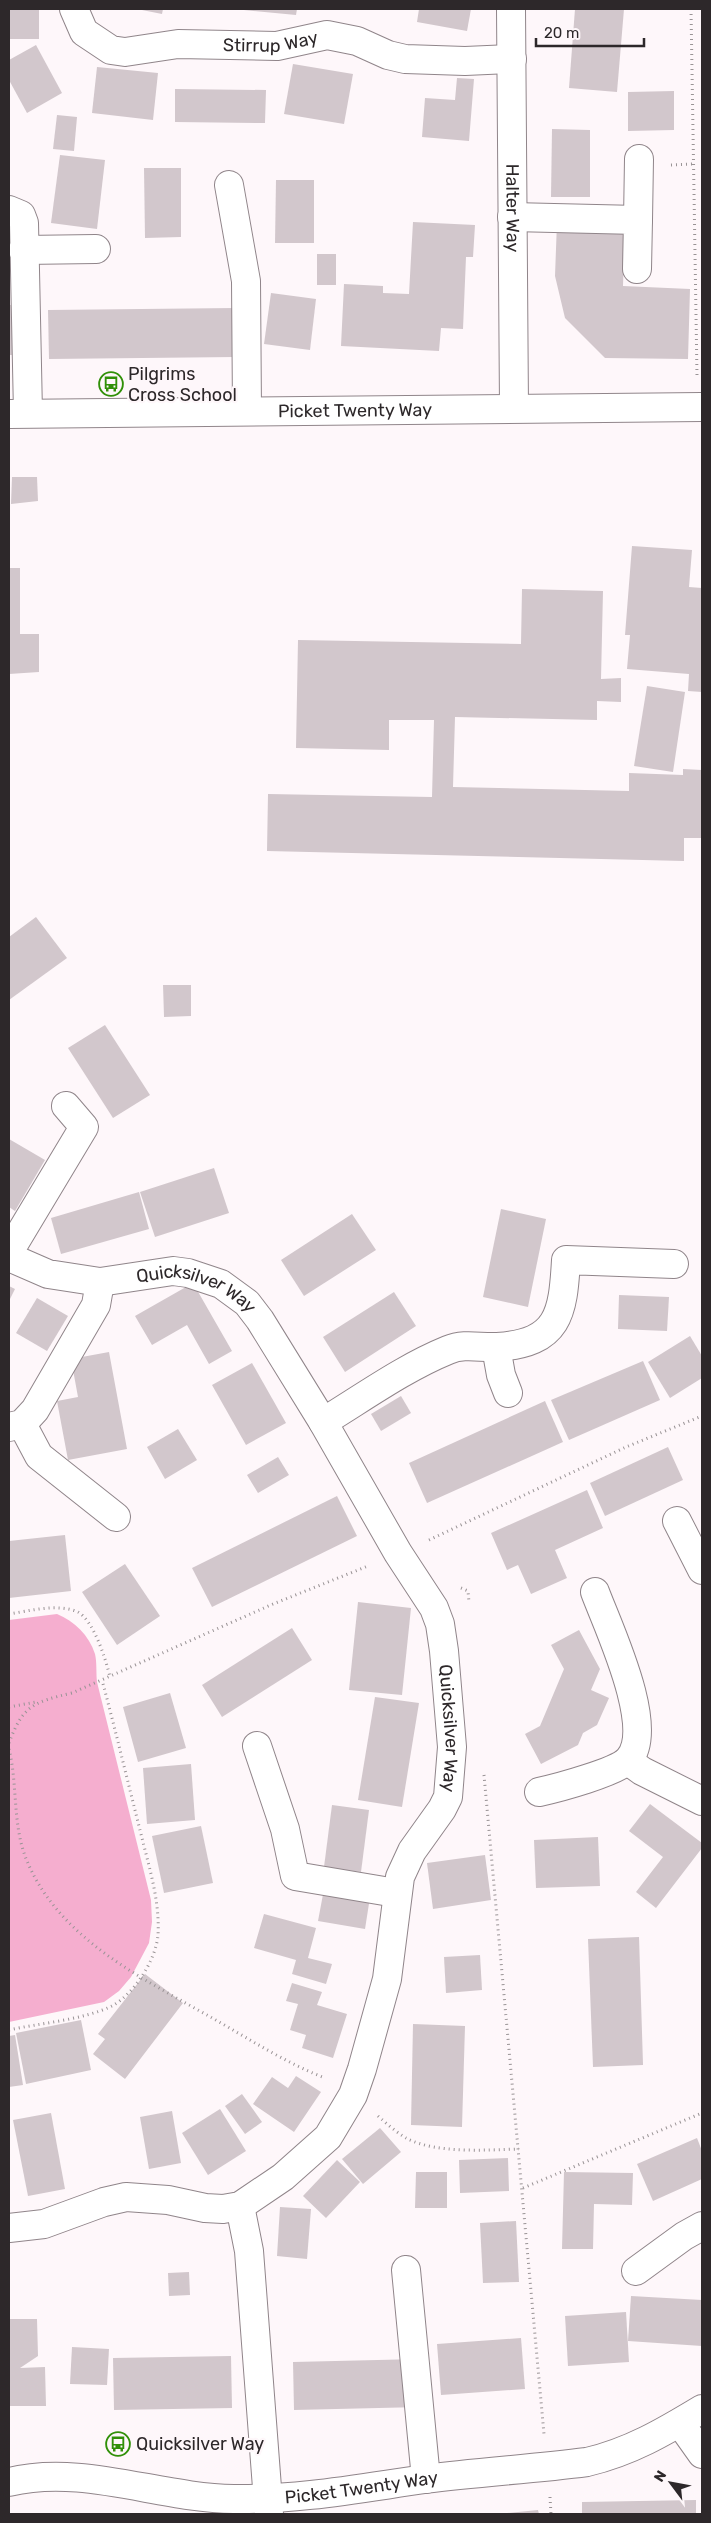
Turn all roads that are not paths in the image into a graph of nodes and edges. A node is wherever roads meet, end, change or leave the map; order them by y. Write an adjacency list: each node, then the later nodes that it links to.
1 (74, 9): 3 (street, Stirrup Way)
2 (511, 9): 3 (street, Halter Way)
3 (512, 59): 7 (street, Halter Way)
4 (639, 159): 8 (street)
5 (229, 185): 14 (street)
6 (9, 210): 10 (street)
7 (512, 217): 8 (street); 12 (street, Halter Way)
8 (638, 220): 11 (street)
9 (96, 249): 10 (street)
10 (23, 250): 15 (street)
11 (637, 269)
12 (514, 407): 13 (street, Picket Twenty Way); 14 (street, Picket Twenty Way)
13 (700, 407)
14 (247, 411): 15 (street, Picket Twenty Way)
15 (19, 413)
16 (66, 1106): 17 (street)
17 (9, 1252)
18 (9, 1257): 20 (street, Quicksilver Way)
19 (674, 1264): 21 (street)
20 (100, 1282): 23 (street, Quicksilver Way); 24 (street)
21 (496, 1347): 22 (street); 23 (street)
22 (508, 1393)
23 (323, 1422): 33 (street, Quicksilver Way)
24 (15, 1426): 25 (street)
25 (116, 1517)
26 (677, 1521): 27 (street)
27 (702, 1570)
28 (595, 1592): 30 (street)
29 (257, 1746): 33 (street)
30 (628, 1761): 31 (street); 32 (street)
31 (539, 1792)
32 (702, 1801)
33 (396, 1893): 34 (street, Quicksilver Way)
34 (240, 2206): 36 (street, Quicksilver Way); 44 (street)
35 (702, 2226): 38 (street)
36 (9, 2228)
37 (406, 2270): 42 (street)
38 (636, 2271)
39 (702, 2409): 40 (street, Picket Twenty Way)
40 (680, 2423): 41 (street); 42 (street, Picket Twenty Way)
41 (702, 2454)
42 (426, 2479): 44 (street, Picket Twenty Way)
43 (9, 2482): 44 (street, Picket Twenty Way)
44 (269, 2506)

